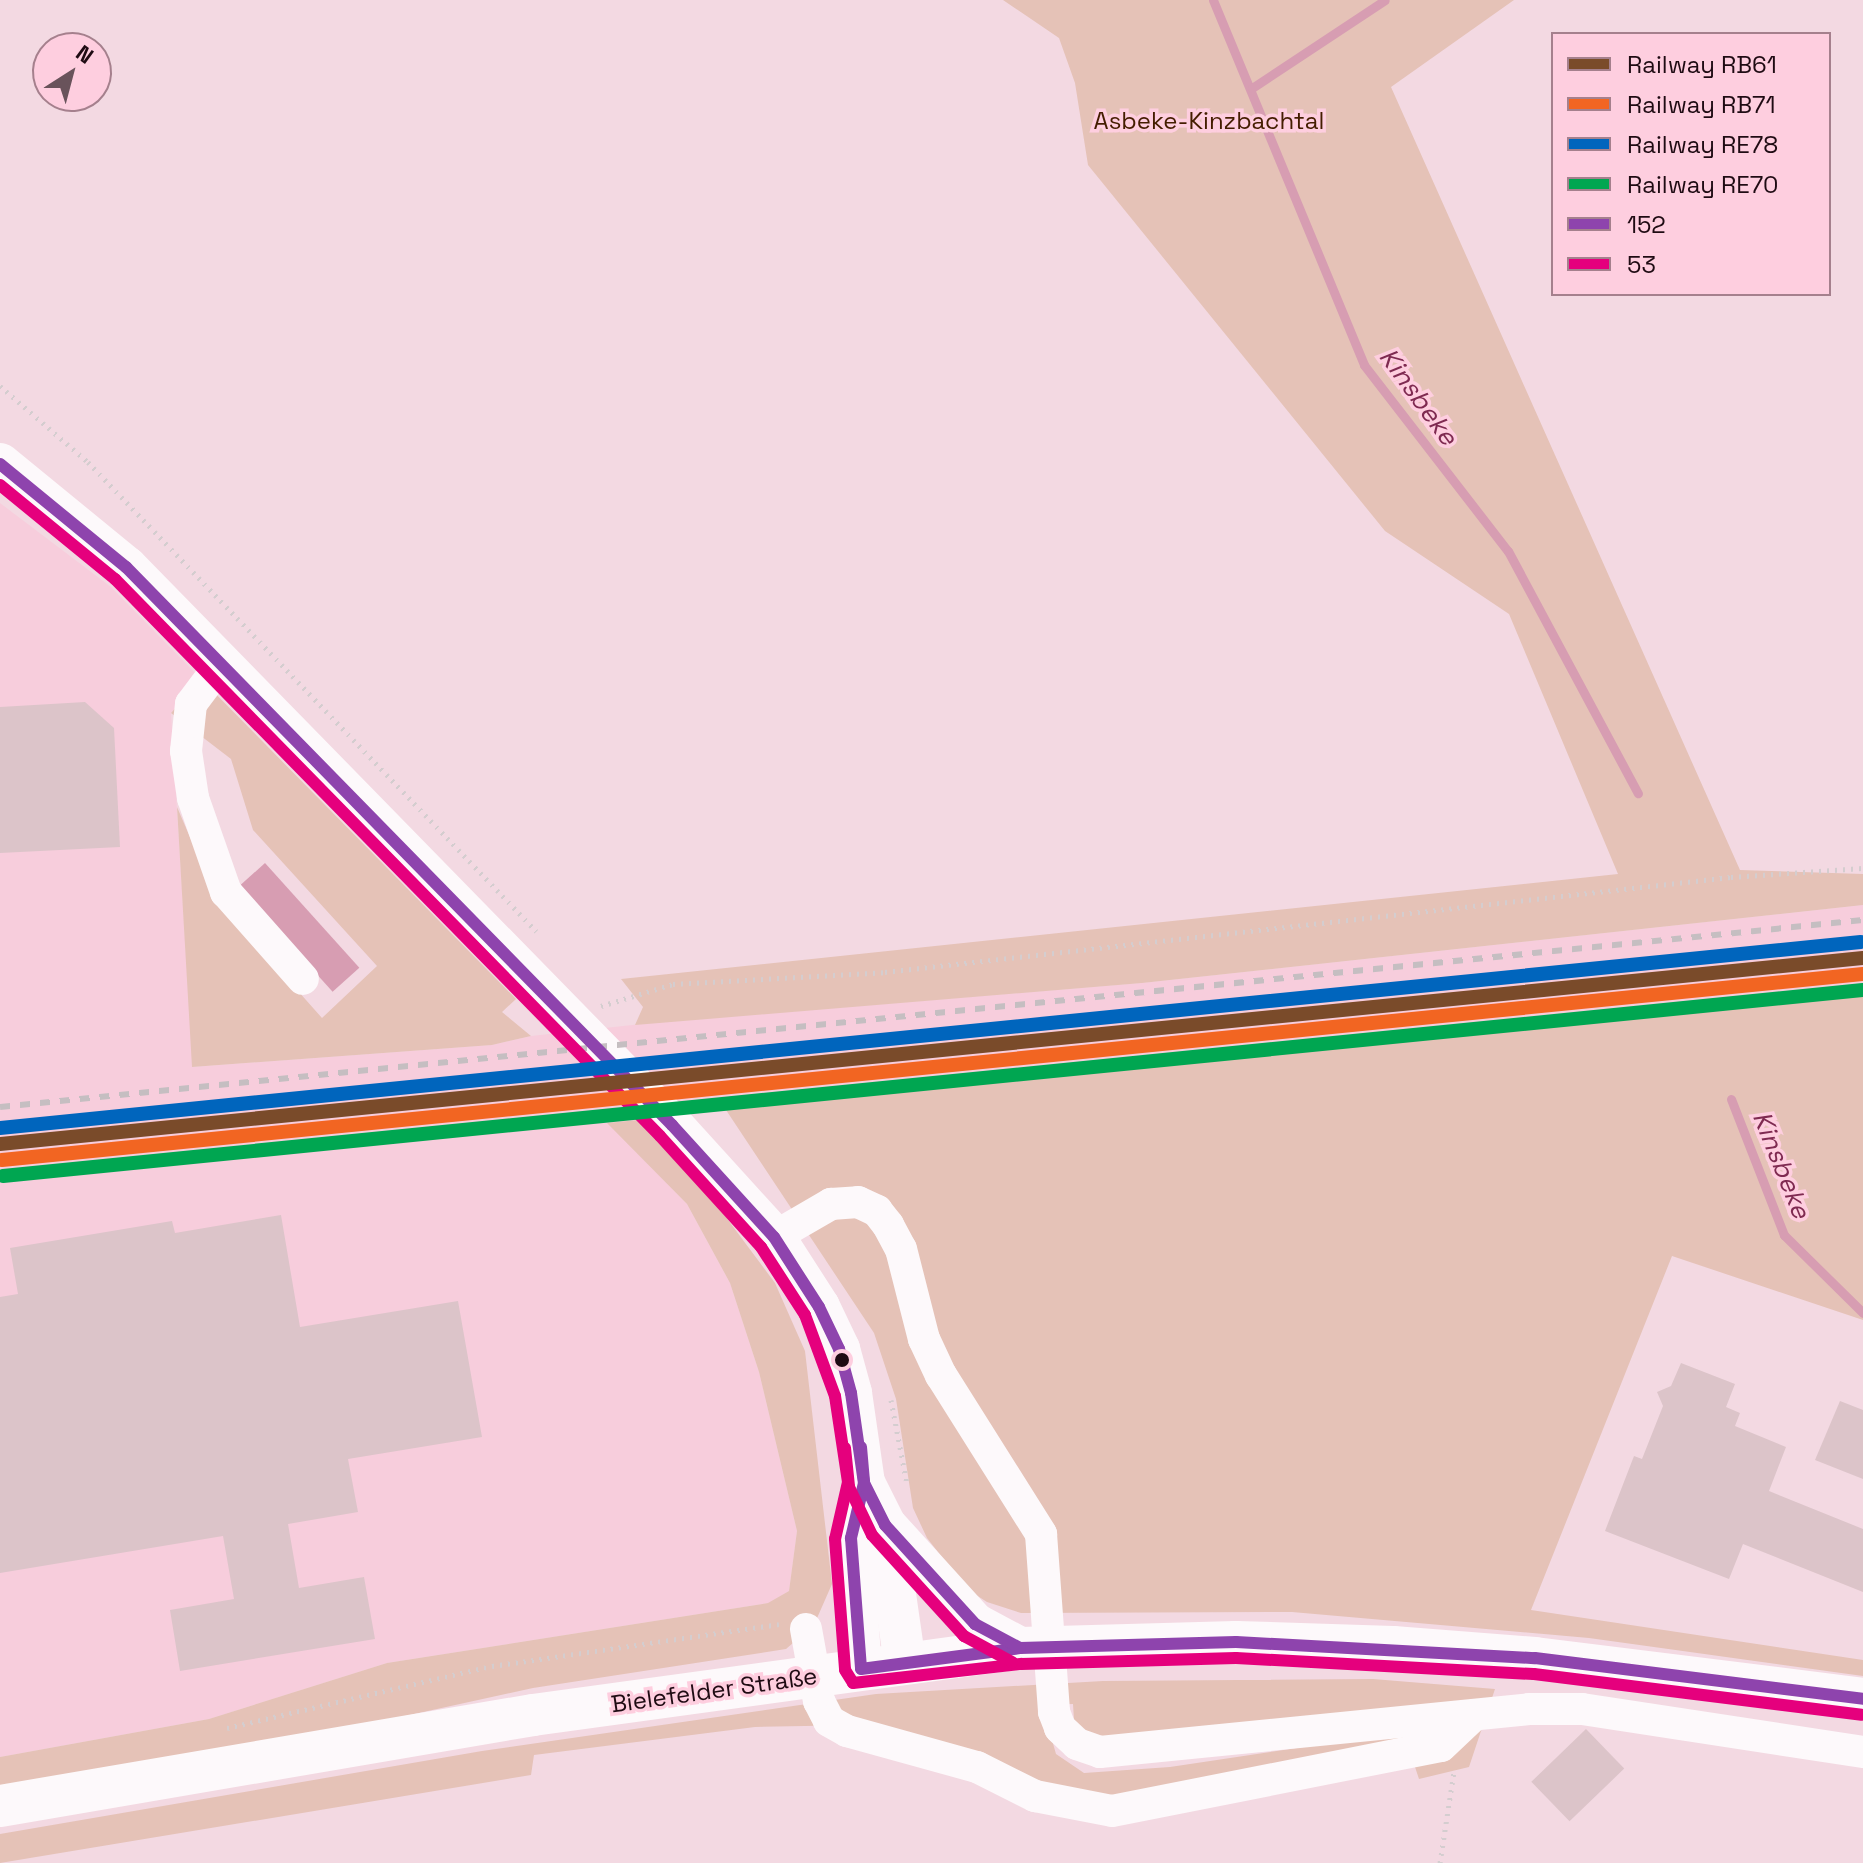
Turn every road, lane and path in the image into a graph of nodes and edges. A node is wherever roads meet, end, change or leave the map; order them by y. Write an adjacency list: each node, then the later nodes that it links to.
1 (0, 386): 5 (path)
2 (0, 464): 3 (main road)
3 (221, 664): 6 (lane); 7 (main road)
4 (1863, 868): 7 (path)
5 (539, 934)
6 (303, 979)
7 (587, 1006): 8 (main road)
8 (774, 1237): 9 (main road); 17 (lane)
9 (864, 1483): 10 (main road); 14 (main road)
10 (885, 1525): 12 (main road); 13 (main road)
11 (806, 1629): 15 (lane); 18 (path)
12 (1020, 1648): 13 (main road, Bielefelder Straße); 16 (main road, Bielefelder Straße)
13 (905, 1664): 14 (main road, Bielefelder Straße)
14 (861, 1669): 15 (main road, Bielefelder Straße)
15 (815, 1675): 17 (lane); 20 (main road, Bielefelder Straße)
16 (1863, 1699)
17 (1466, 1725): 19 (lane); 21 (path)
18 (219, 1730)
19 (1863, 1752)
20 (0, 1806)
21 (1440, 1863)

